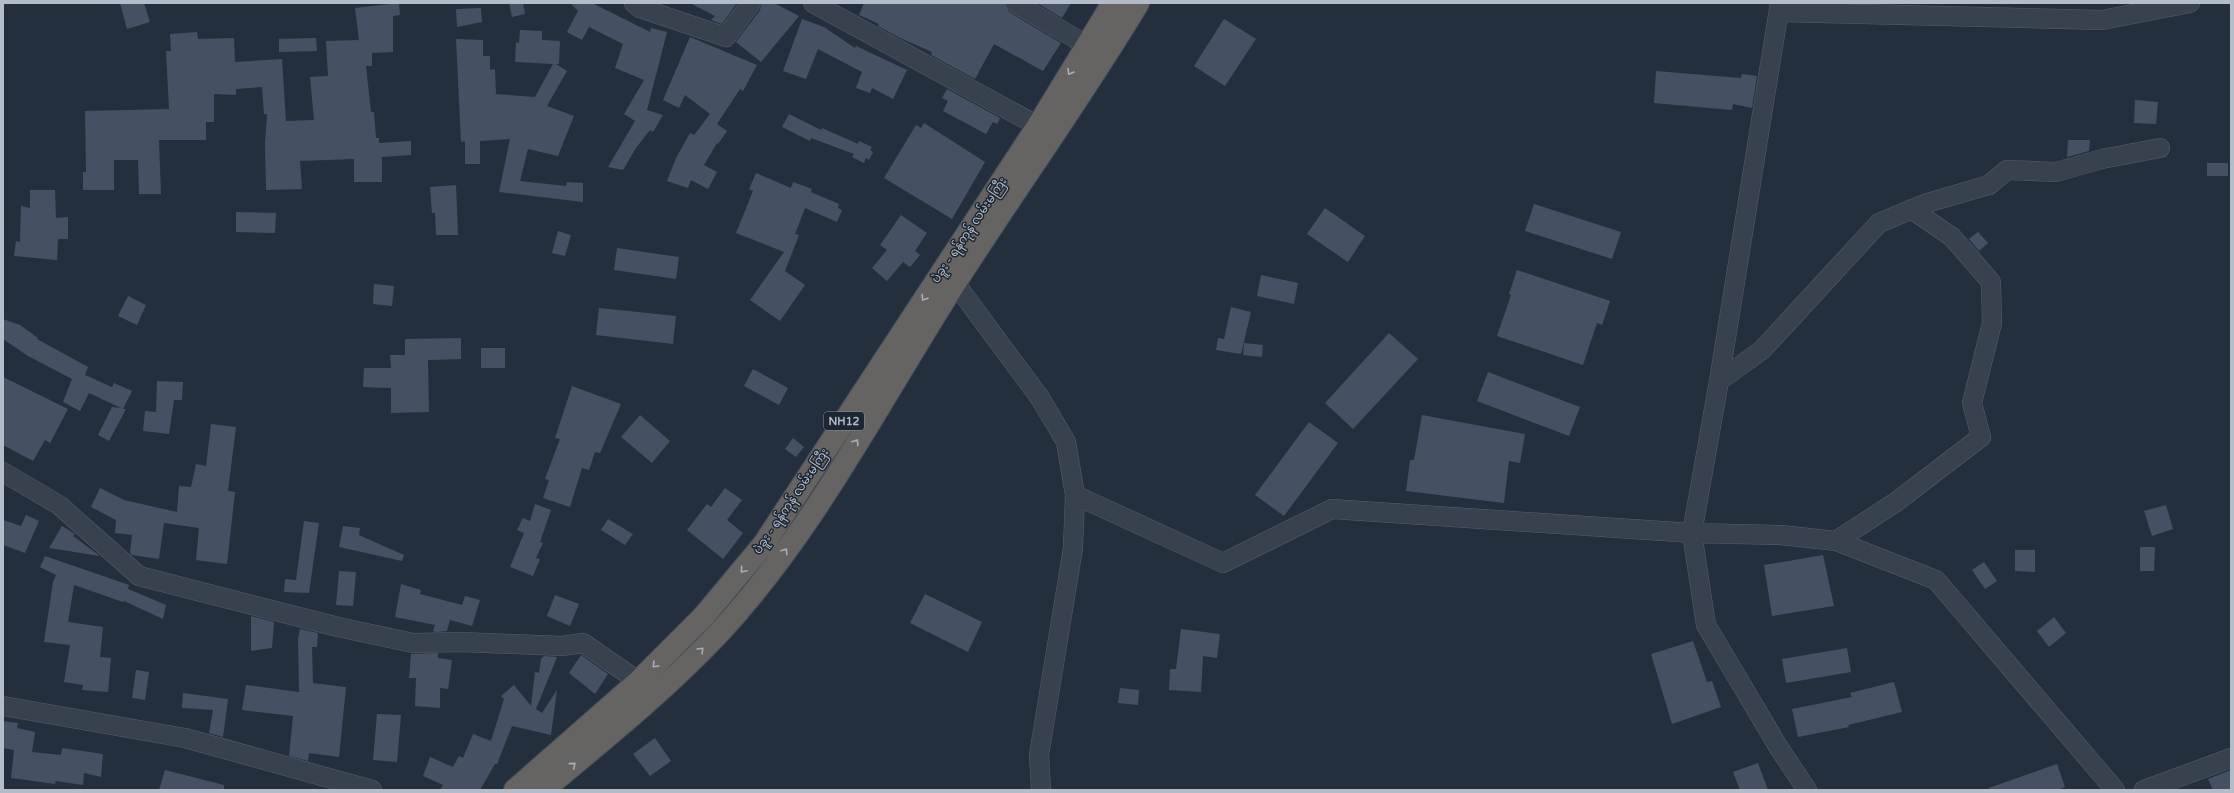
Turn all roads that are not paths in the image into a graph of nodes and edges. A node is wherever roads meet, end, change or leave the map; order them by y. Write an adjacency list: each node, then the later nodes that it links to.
1 (634, 3): 2 (street)
2 (751, 3)
3 (813, 3): 11 (street)
4 (1015, 3): 9 (street)
5 (1113, 3): 9 (highway, ပဲခူး - ရန်ကုန် လမ်းမကြီး / NH12)
6 (1138, 3): 10 (highway, ပဲခူး - ရန်ကုန် လမ်းမကြီး / NH12)
7 (2190, 3): 8 (street)
8 (1779, 8): 15 (street)
9 (1087, 44): 10 (street); 11 (highway, ပဲခူး - ရန်ကုန် လမ်းမကြီး / NH12, one-way to 11)
10 (1106, 56): 14 (highway, ပဲခူး - ရန်ကုန် လမ်းမကြီး / NH12)
11 (1038, 126): 14 (highway, ပဲခူး - ရန်ကုန် လမ်းမကြီး / NH12)
12 (2160, 148): 13 (street)
13 (1911, 210): 15 (street); 19 (street)
14 (947, 278): 17 (street); 20 (highway, ပဲခူး - ရန်ကုန် လမ်းမကြီး / NH12, one-way to 20); 21 (highway, ပဲခူး - ရန်ကုန် လမ်းမကြီး / NH12, one-way to 14)
15 (1719, 381): 18 (street)
16 (3, 472): 20 (street)
17 (1075, 495): 18 (street); 27 (street)
18 (1692, 533): 19 (street); 28 (street)
19 (1836, 541): 29 (street)
20 (638, 682): 21 (street); 25 (highway, ပဲခူး - ရန်ကုန် လမ်းမကြီး / NH12)
21 (657, 694): 26 (highway, ပဲခူး - ရန်ကုန် လမ်းမကြီး / NH12, one-way to 21)
22 (3, 706): 24 (street)
23 (2231, 758): 30 (street)
24 (372, 790)
25 (515, 790)
26 (543, 790)
27 (1041, 790)
28 (1807, 790)
29 (2115, 790)
30 (2144, 790)

